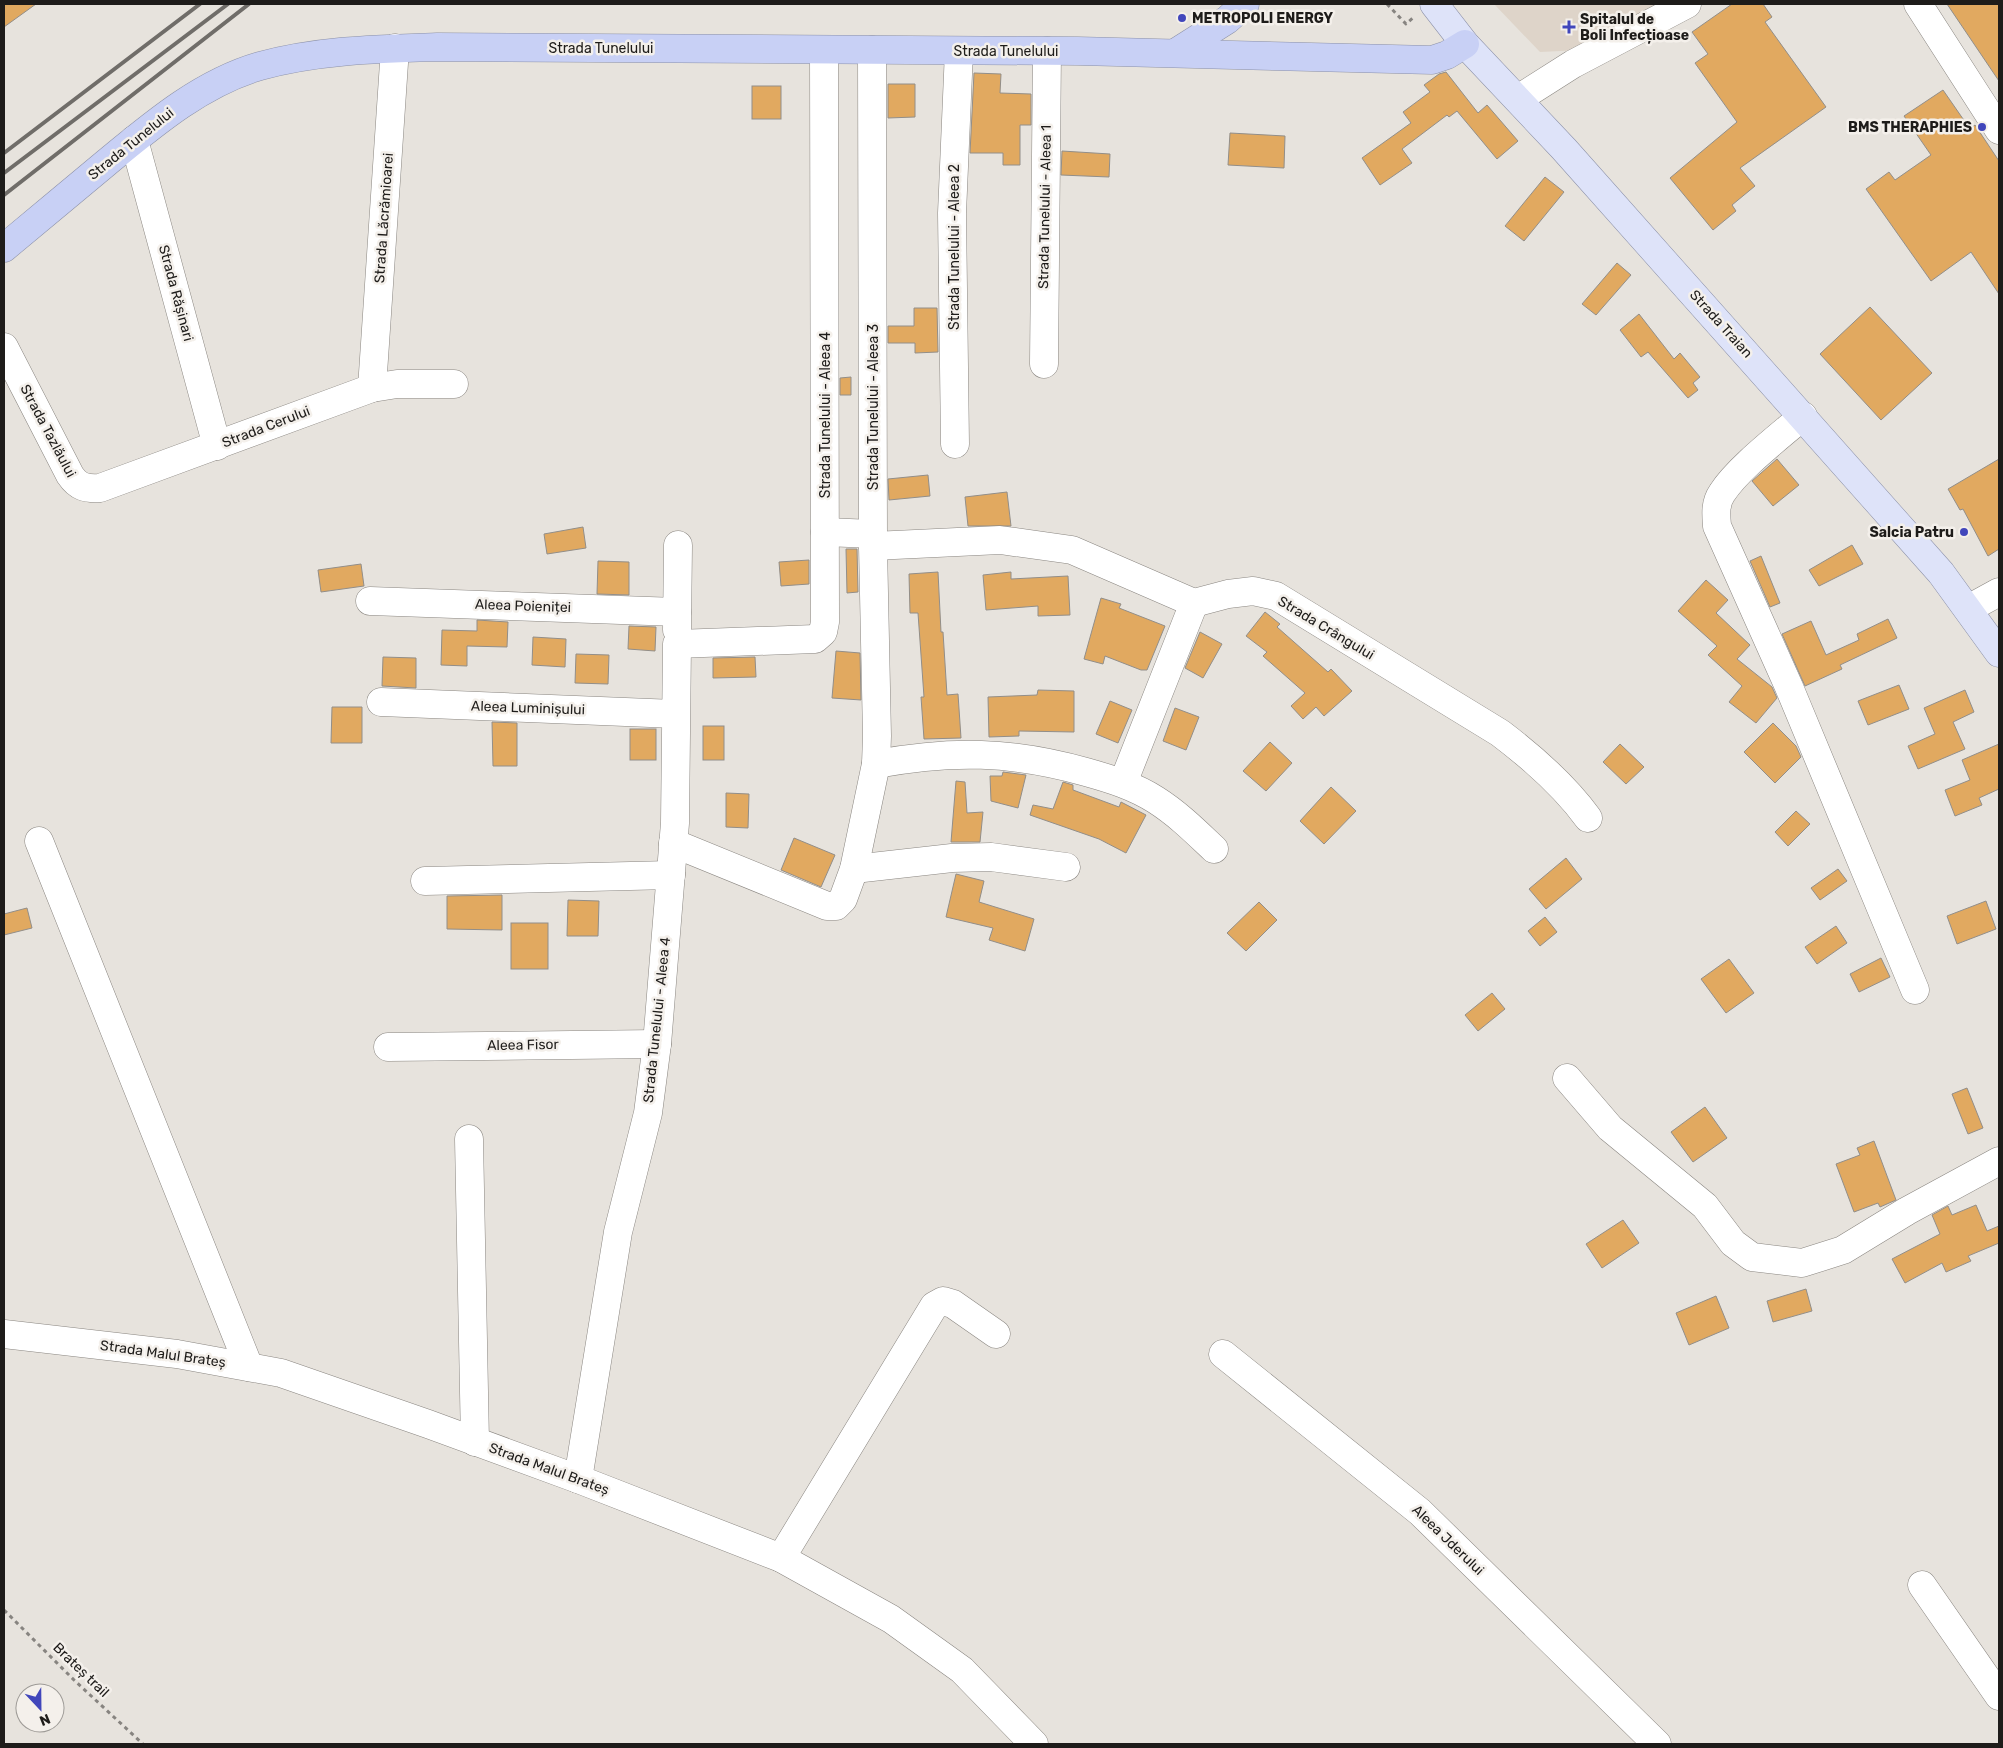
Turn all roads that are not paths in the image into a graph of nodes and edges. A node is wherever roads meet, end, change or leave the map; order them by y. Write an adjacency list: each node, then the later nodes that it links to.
1 (1245, 4): 11 (highway)
2 (1687, 4): 12 (street)
3 (1918, 4): 13 (street)
4 (1427, 7): 5 (main road, Strada Traian)
5 (1465, 44): 11 (highway, Strada Tunelului); 12 (main road, Strada Traian)
6 (395, 48): 7 (highway, Strada Tunelului); 14 (highway, Strada Tunelului); 19 (street, Strada Lăcrămioarei)
7 (824, 50): 8 (highway, Strada Tunelului); 24 (street, Strada Tunelului - Aleea 4)
8 (872, 50): 9 (highway, Strada Tunelului); 25 (street, Strada Tunelului - Aleea 3)
9 (959, 51): 10 (highway, Strada Tunelului); 21 (street, Strada Tunelului - Aleea 2)
10 (1047, 51): 11 (highway, Strada Tunelului); 17 (street, Strada Tunelului - Aleea 1)
11 (1175, 53)
12 (1518, 99): 20 (main road, Strada Traian)
13 (1999, 130)
14 (134, 140): 15 (highway, Strada Tunelului); 22 (street, Strada Rășinari)
15 (4, 248)
16 (4, 347): 23 (street, Strada Tazlăului)
17 (1044, 364)
18 (454, 384): 19 (street, Strada Cerului)
19 (372, 388): 22 (street, Strada Cerului)
20 (1803, 416): 30 (main road, Strada Traian); 46 (street)
21 (955, 444)
22 (217, 446): 23 (street, Strada Cerului)
23 (81, 487)
24 (825, 532): 25 (street); 32 (street, Strada Tunelului - Aleea 4)
25 (873, 540): 29 (street); 36 (street, Strada Tunelului - Aleea 3)
26 (678, 545): 31 (street, Strada Tunelului - Aleea 4)
27 (1999, 592): 30 (street)
28 (370, 601): 31 (street, Aleea Poieniței)
29 (1194, 603): 37 (street); 38 (street, Strada Crângului)
30 (1968, 608): 33 (main road, Strada Traian)
31 (677, 612): 32 (street, Strada Tunelului - Aleea 4)
32 (677, 644): 35 (street, Strada Tunelului - Aleea 4)
33 (1999, 653)
34 (381, 702): 35 (street, Aleea Luminișului)
35 (675, 714): 40 (street, Strada Tunelului - Aleea 4)
36 (876, 764): 37 (street); 43 (street, Strada Tunelului - Aleea 3)
37 (1123, 783): 41 (street)
38 (1588, 818)
39 (39, 841): 55 (street)
40 (673, 843): 43 (street, Strada Tunelului - Aleea 3); 44 (street, Strada Tunelului - Aleea 4)
41 (1214, 849)
42 (1066, 867): 43 (street)
43 (854, 868)
44 (671, 875): 45 (street); 47 (street, Strada Tunelului - Aleea 4)
45 (426, 881)
46 (1915, 990)
47 (657, 1044): 48 (street, Aleea Fisor); 57 (street, Strada Tunelului - Aleea 4)
48 (388, 1047)
49 (1567, 1078): 51 (street)
50 (469, 1139): 56 (street)
51 (1999, 1161)
52 (4, 1334): 55 (street, Strada Malul Brateș)
53 (996, 1334): 58 (street)
54 (1223, 1354): 62 (street, Aleea Jderului)
55 (249, 1367): 56 (street, Strada Malul Brateș)
56 (475, 1442): 57 (street, Strada Malul Brateș)
57 (578, 1479): 58 (street, Strada Malul Brateș)
58 (780, 1558): 61 (street, Strada Malul Brateș)
59 (1922, 1585): 60 (street)
60 (1999, 1696)
61 (1034, 1744)
62 (1657, 1744)

